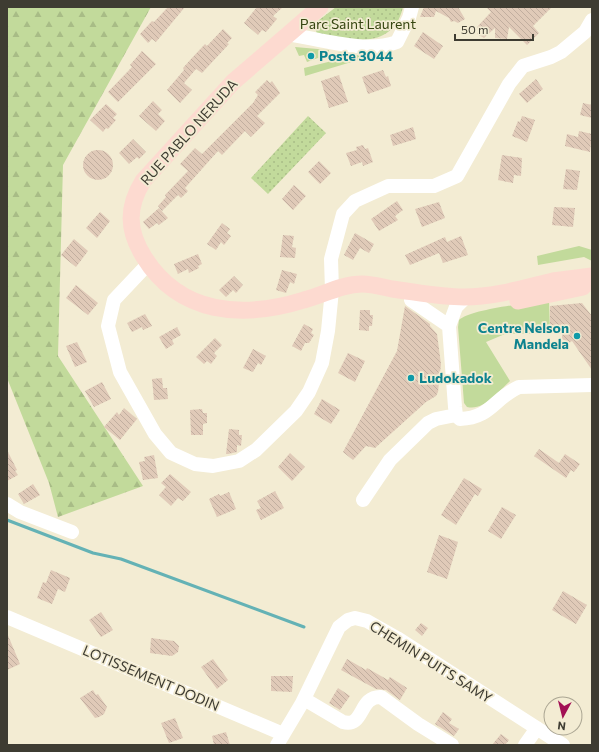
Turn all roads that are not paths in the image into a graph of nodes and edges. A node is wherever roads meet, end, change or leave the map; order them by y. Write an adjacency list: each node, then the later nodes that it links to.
1 (320, 7): 4 (main road, RUE PABLO NERUDA)
2 (412, 7): 4 (street)
3 (592, 20): 9 (street)
4 (287, 34): 5 (main road, RUE PABLO NERUDA)
5 (148, 264): 9 (main road, RUE PABLO NERUDA); 9 (street)
6 (592, 276): 11 (main road, RUE PABLO NERUDA)
7 (592, 285): 11 (main road, RUE PABLO NERUDA)
8 (392, 289): 9 (main road, RUE PABLO NERUDA); 10 (main road, RUE PABLO NERUDA); 11 (main road, RUE PABLO NERUDA)
9 (332, 290)
10 (411, 300): 11 (main road, RUE PABLO NERUDA); 12 (street)
11 (461, 302): 12 (street)
12 (449, 326): 14 (street)
13 (592, 385): 14 (street)
14 (456, 415): 15 (street)
15 (363, 500)
16 (7, 504): 17 (street)
17 (72, 532)
18 (7, 617): 21 (street, LOTISSEMENT DODIN)
19 (304, 699): 20 (street, CHEMIN PUITS SAMY); 21 (street, CHEMIN PUITS SAMY); 22 (street)
20 (537, 728): 23 (street); 24 (street, CHEMIN PUITS SAMY)
21 (280, 740)
22 (452, 745)
23 (525, 745)
24 (563, 745)

